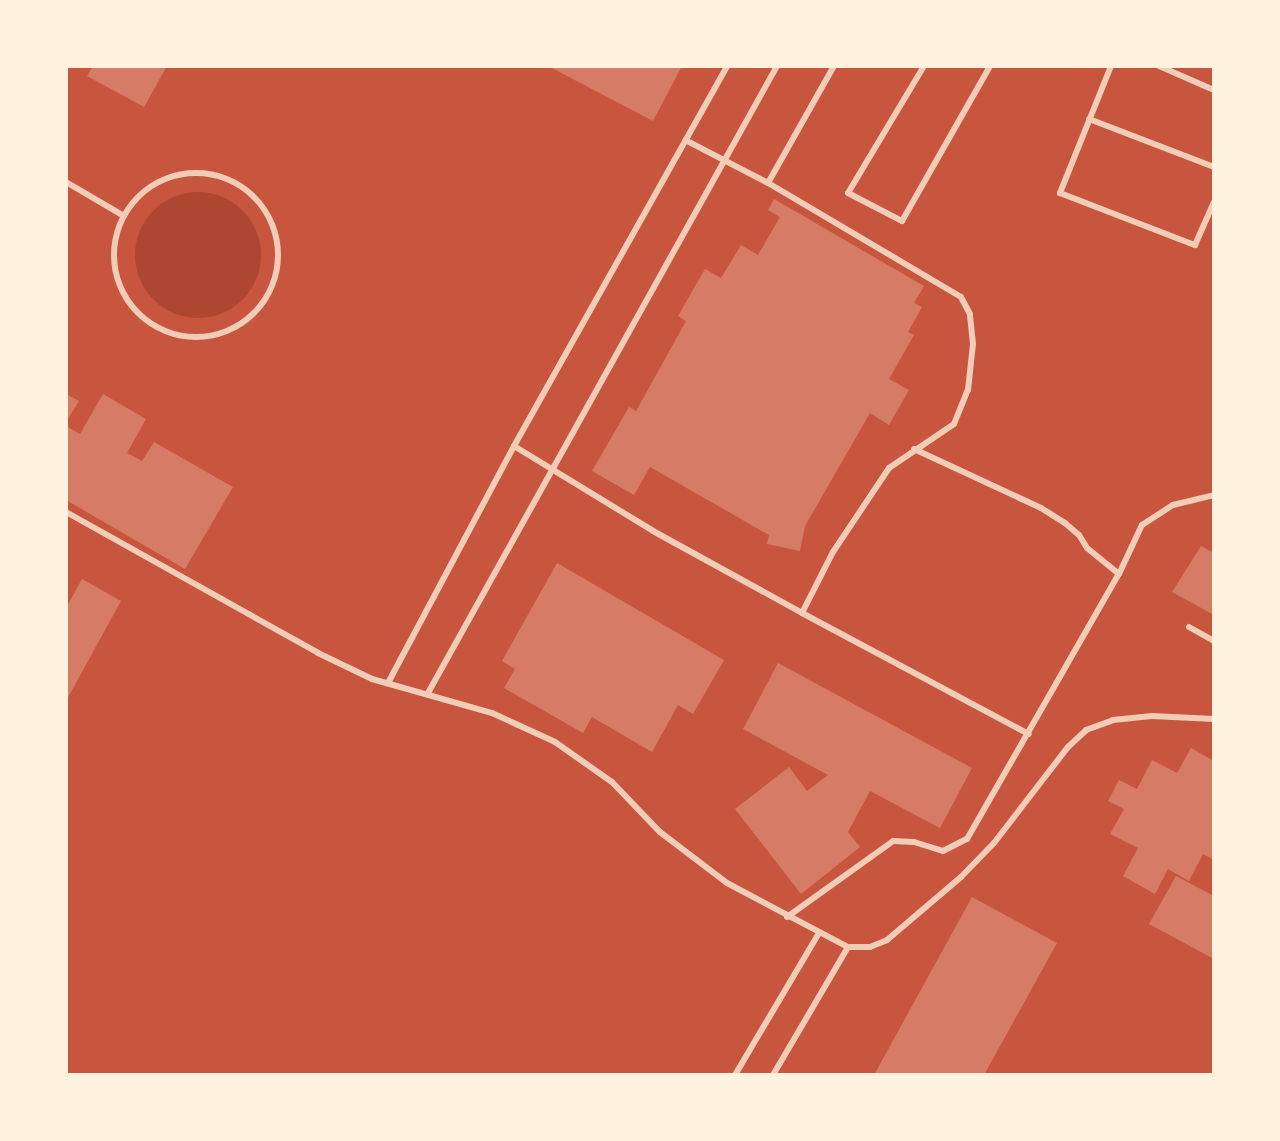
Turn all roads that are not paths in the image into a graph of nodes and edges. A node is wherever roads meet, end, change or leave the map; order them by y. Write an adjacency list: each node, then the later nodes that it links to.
1 (727, 66): 10 (lane)
2 (777, 66): 11 (lane)
3 (834, 66): 14 (lane)
4 (924, 66): 5 (lane)
5 (990, 66)
6 (1111, 66): 9 (lane)
7 (1159, 66): 8 (lane)
8 (1214, 90)
9 (1089, 119): 12 (lane); 15 (lane)
10 (685, 140): 11 (lane); 17 (lane)
11 (724, 160): 14 (lane); 19 (lane)
12 (1214, 167)
13 (66, 182): 16 (lane)
14 (768, 183): 18 (lane)
15 (1214, 202)
16 (124, 216): 16 (lane)
17 (514, 446): 19 (lane); 26 (lane)
18 (914, 449): 22 (lane); 23 (lane)
19 (553, 467): 23 (lane); 27 (lane)
20 (1214, 495): 22 (lane)
21 (66, 512): 26 (lane)
22 (1119, 574): 29 (lane)
23 (802, 613): 29 (lane)
24 (1189, 627): 25 (lane)
25 (1214, 641)
26 (388, 683): 27 (lane)
27 (428, 693): 30 (lane)
28 (1214, 719): 32 (lane)
29 (1029, 734): 30 (lane)
30 (787, 917): 31 (lane)
31 (819, 933): 32 (lane); 33 (lane)
32 (848, 947): 34 (lane)
33 (735, 1075)
34 (773, 1075)

